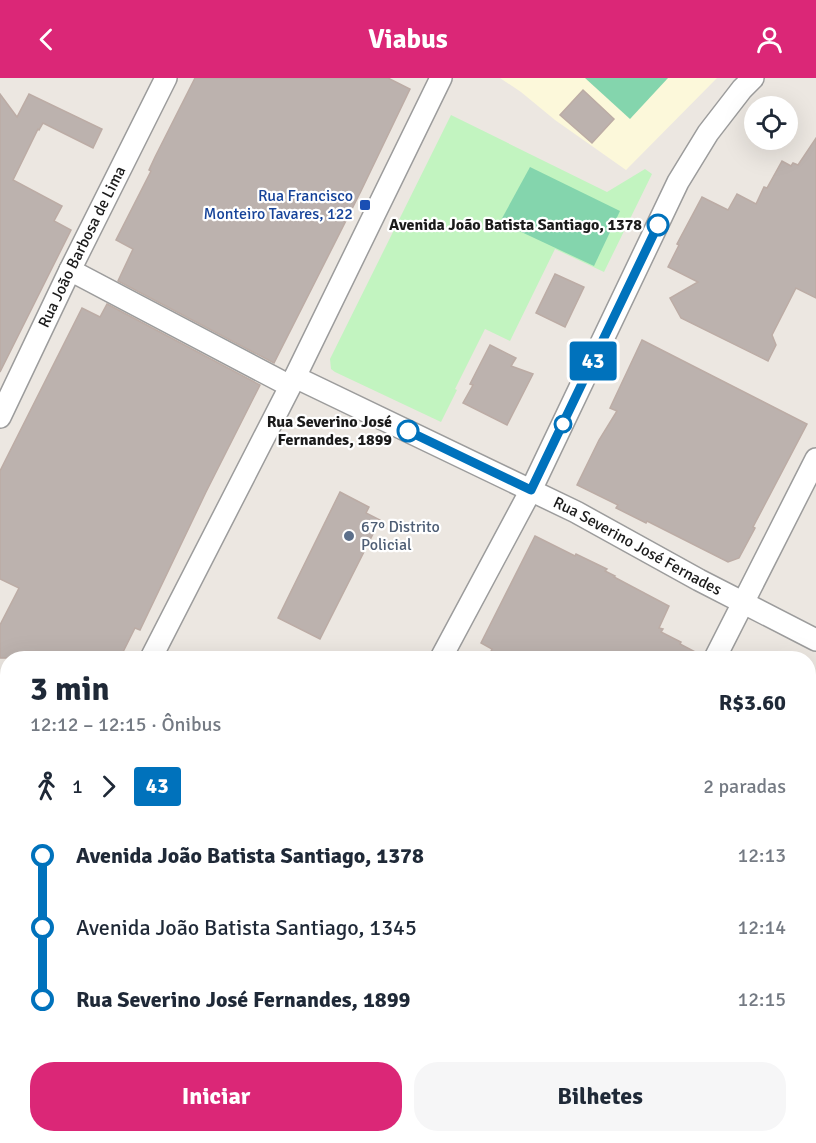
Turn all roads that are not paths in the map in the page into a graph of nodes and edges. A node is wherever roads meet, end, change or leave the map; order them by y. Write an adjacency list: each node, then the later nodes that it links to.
1 (166, 78): 4 (street, Rua João Barbosa de Lima)
2 (441, 78): 5 (street)
3 (753, 78): 8 (street)
4 (70, 270): 5 (street, Rua Severino José Fernades); 6 (street, Rua João Barbosa de Lima)
5 (293, 382): 8 (street, Rua Severino José Fernades); 11 (street)
6 (0, 417)
7 (816, 459): 9 (street)
8 (531, 490): 9 (street, Rua Severino José Fernades); 12 (street)
9 (743, 603): 10 (street, Rua Severino José Fernades); 13 (street)
10 (816, 640)
11 (155, 651)
12 (445, 651)
13 (719, 651)

